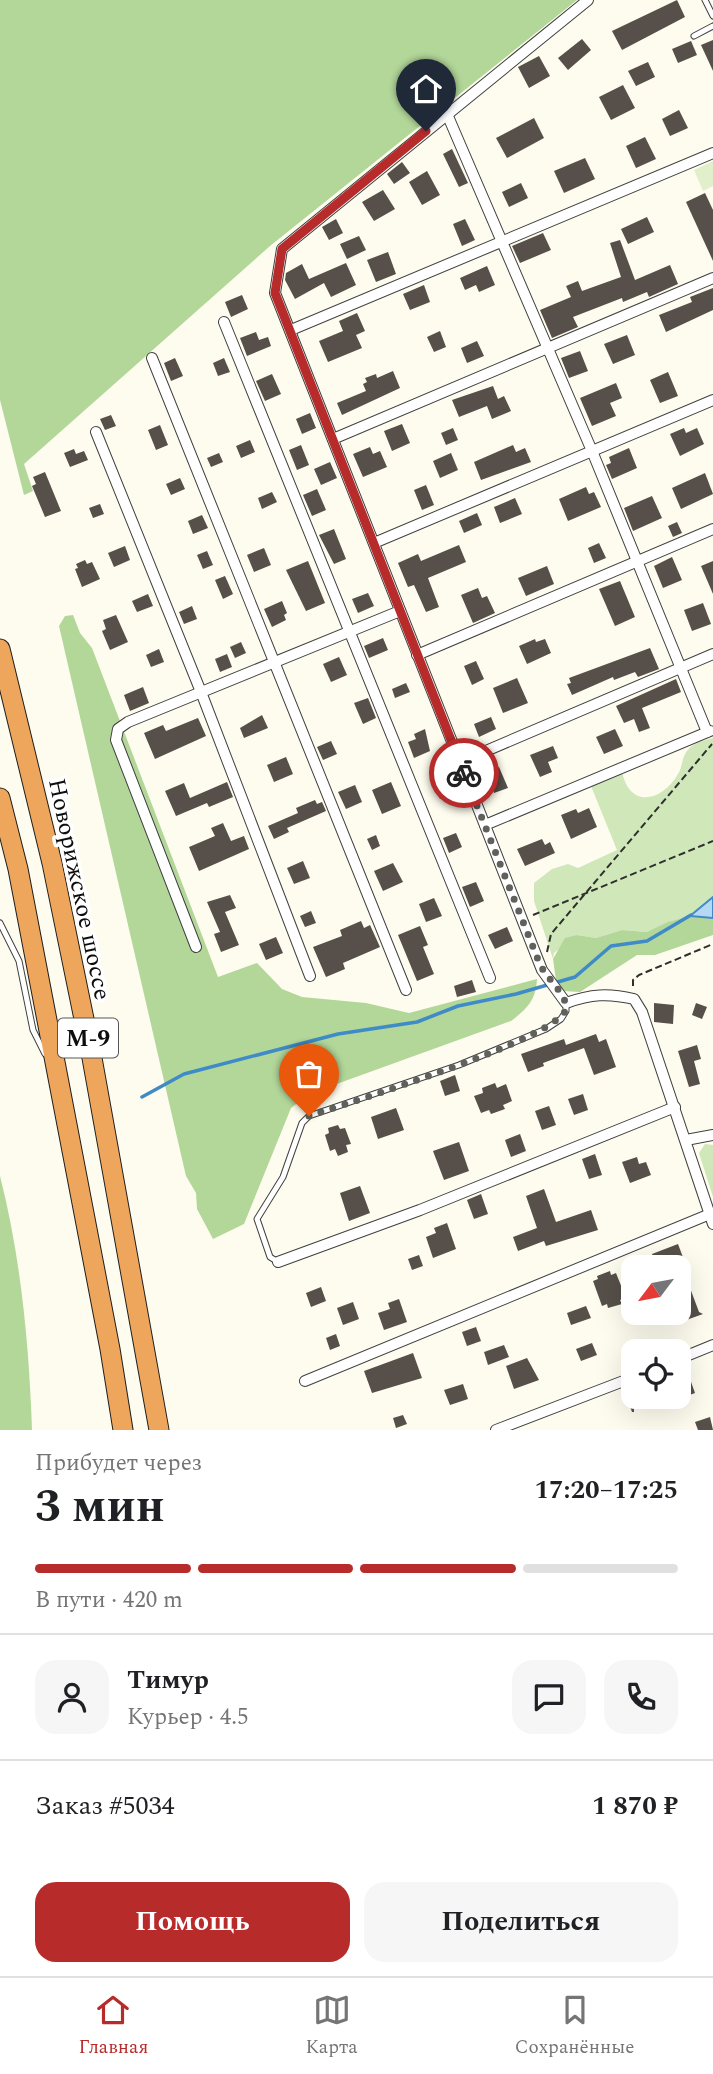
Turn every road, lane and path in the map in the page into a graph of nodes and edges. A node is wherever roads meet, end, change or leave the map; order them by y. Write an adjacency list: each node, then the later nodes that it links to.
1 (588, 0): 6 (street)
2 (705, 0): 3 (lane)
3 (713, 16)
4 (713, 26): 5 (lane)
5 (694, 36)
6 (447, 114): 8 (street); 11 (street)
7 (713, 153): 8 (street)
8 (502, 239): 11 (street); 12 (street)
9 (713, 278): 12 (street)
10 (224, 321): 22 (street)
11 (291, 330): 16 (street)
12 (548, 348): 16 (street); 17 (street)
13 (152, 358): 26 (street)
14 (713, 400): 17 (street)
15 (96, 432): 28 (street)
16 (333, 439): 19 (street)
17 (592, 451): 19 (street); 20 (street)
18 (713, 529): 20 (street)
19 (374, 543): 21 (street)
20 (637, 560): 25 (street); 27 (street)
21 (400, 611): 22 (street); 25 (street)
22 (350, 632): 26 (street); 41 (street)
23 (0, 649): 56 (highway, Новорижское шоссе / М-9)
24 (713, 654): 27 (street)
25 (417, 655): 30 (street)
26 (274, 662): 28 (street); 42 (street)
27 (681, 667): 29 (street); 30 (street)
28 (201, 692): 38 (street); 40 (street)
29 (711, 735): 32 (street); 34 (path)
30 (460, 762): 32 (street)
31 (0, 798): 45 (highway, М-9)
32 (485, 825): 35 (street)
33 (713, 841): 34 (path)
34 (584, 896): 35 (path); 39 (path)
35 (522, 920): 39 (street)
36 (0, 923): 45 (lane)
37 (713, 944): 43 (path)
38 (196, 947)
39 (544, 973): 44 (street)
40 (310, 976)
41 (490, 978)
42 (406, 990)
43 (634, 999): 44 (street); 46 (street)
44 (566, 1003): 50 (lane)
45 (59, 1082): 55 (highway, М-9)
46 (675, 1107): 48 (street); 50 (street)
47 (713, 1135): 48 (street)
48 (686, 1140): 49 (street)
49 (711, 1219): 53 (street)
50 (278, 1262)
51 (713, 1345): 52 (street)
52 (691, 1354)
53 (304, 1381)
54 (621, 1382): 57 (street)
55 (123, 1430)
56 (159, 1430)
57 (496, 1430)

